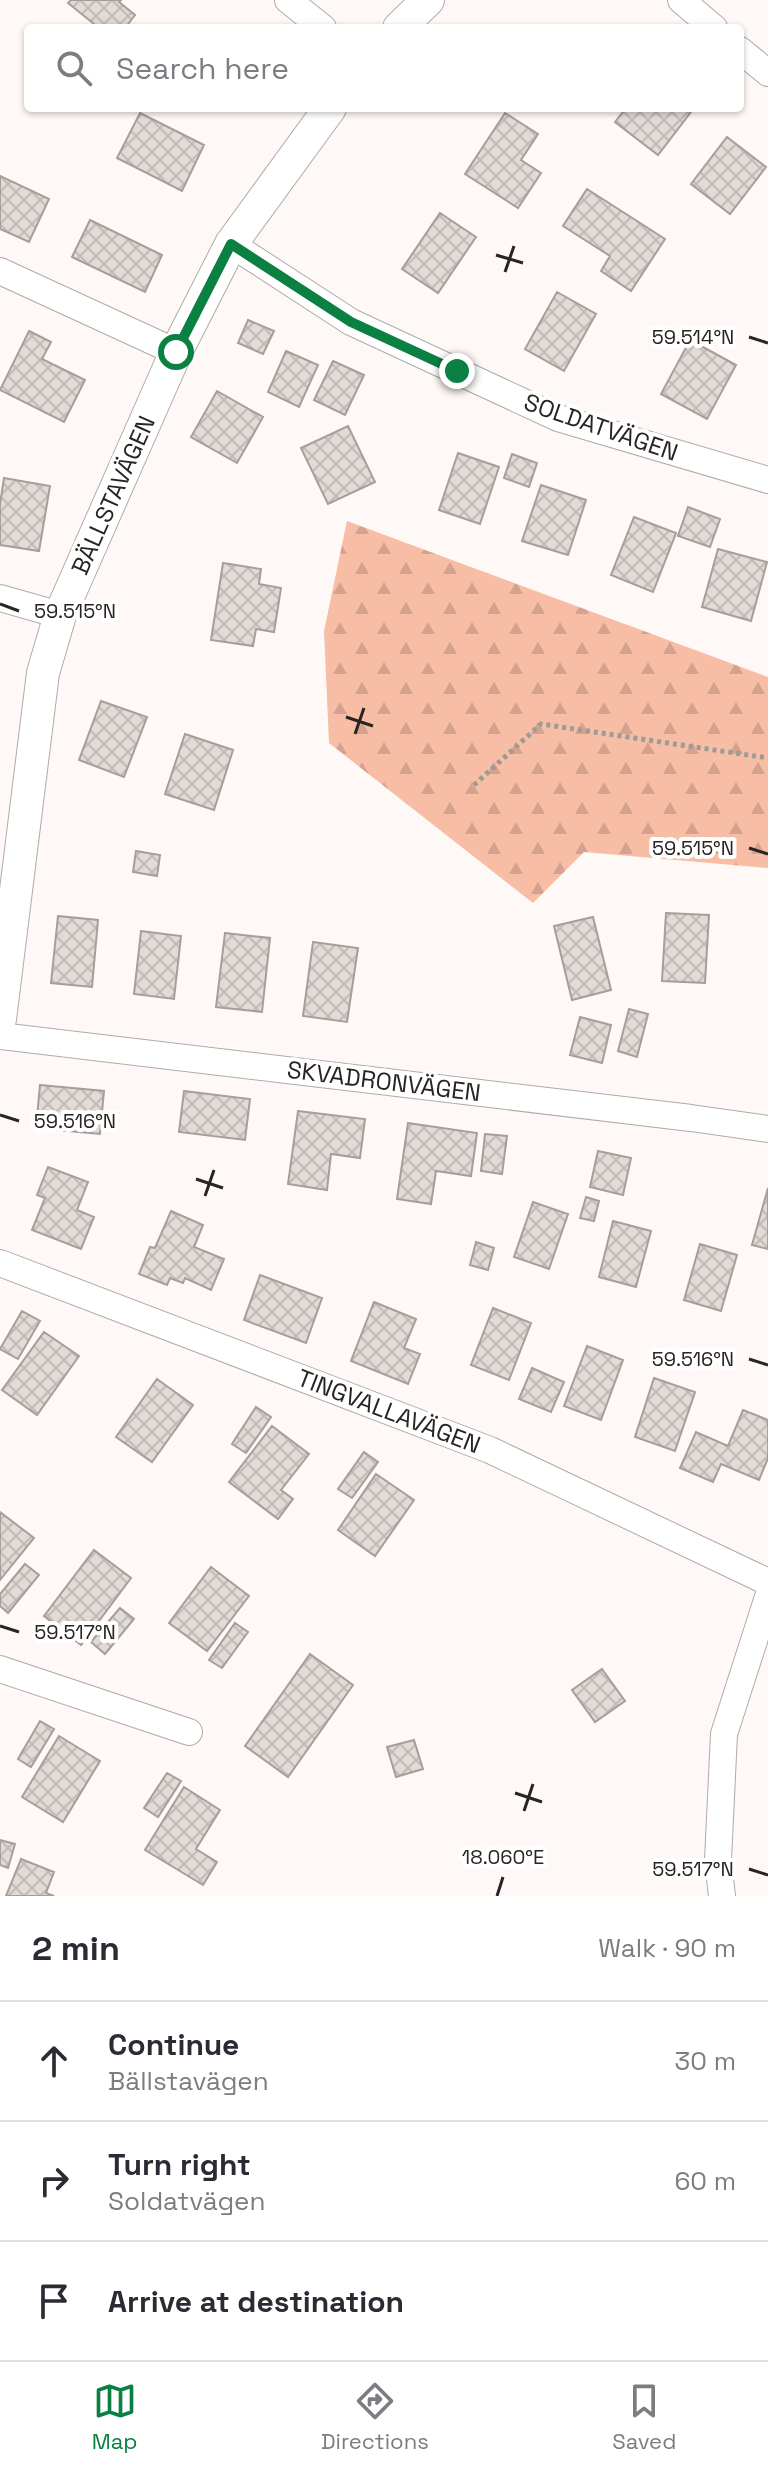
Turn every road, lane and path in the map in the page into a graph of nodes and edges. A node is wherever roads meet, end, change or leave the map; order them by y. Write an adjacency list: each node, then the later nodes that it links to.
1 (288, 0): 4 (street)
2 (428, 0): 5 (street)
3 (681, 0): 6 (street)
4 (318, 24)
5 (403, 24)
6 (709, 24)
7 (744, 53): 8 (street)
8 (768, 73)
9 (327, 112): 10 (street, BÄLLSTAVÄGEN)
10 (231, 244): 12 (street, BÄLLSTAVÄGEN); 13 (street, SOLDATVÄGEN)
11 (0, 271): 12 (street)
12 (176, 352): 15 (street, BÄLLSTAVÄGEN)
13 (768, 480)
14 (0, 598): 15 (street)
15 (60, 615): 18 (street, BÄLLSTAVÄGEN)
16 (768, 758): 17 (path)
17 (474, 785)
18 (0, 1019)
19 (0, 1036): 20 (street, SKVADRONVÄGEN)
20 (768, 1129)
21 (0, 1263): 22 (street, TINGVALLAVÄGEN)
22 (768, 1582)
23 (768, 1597): 26 (street)
24 (0, 1669): 25 (street)
25 (189, 1732)
26 (722, 1896)

